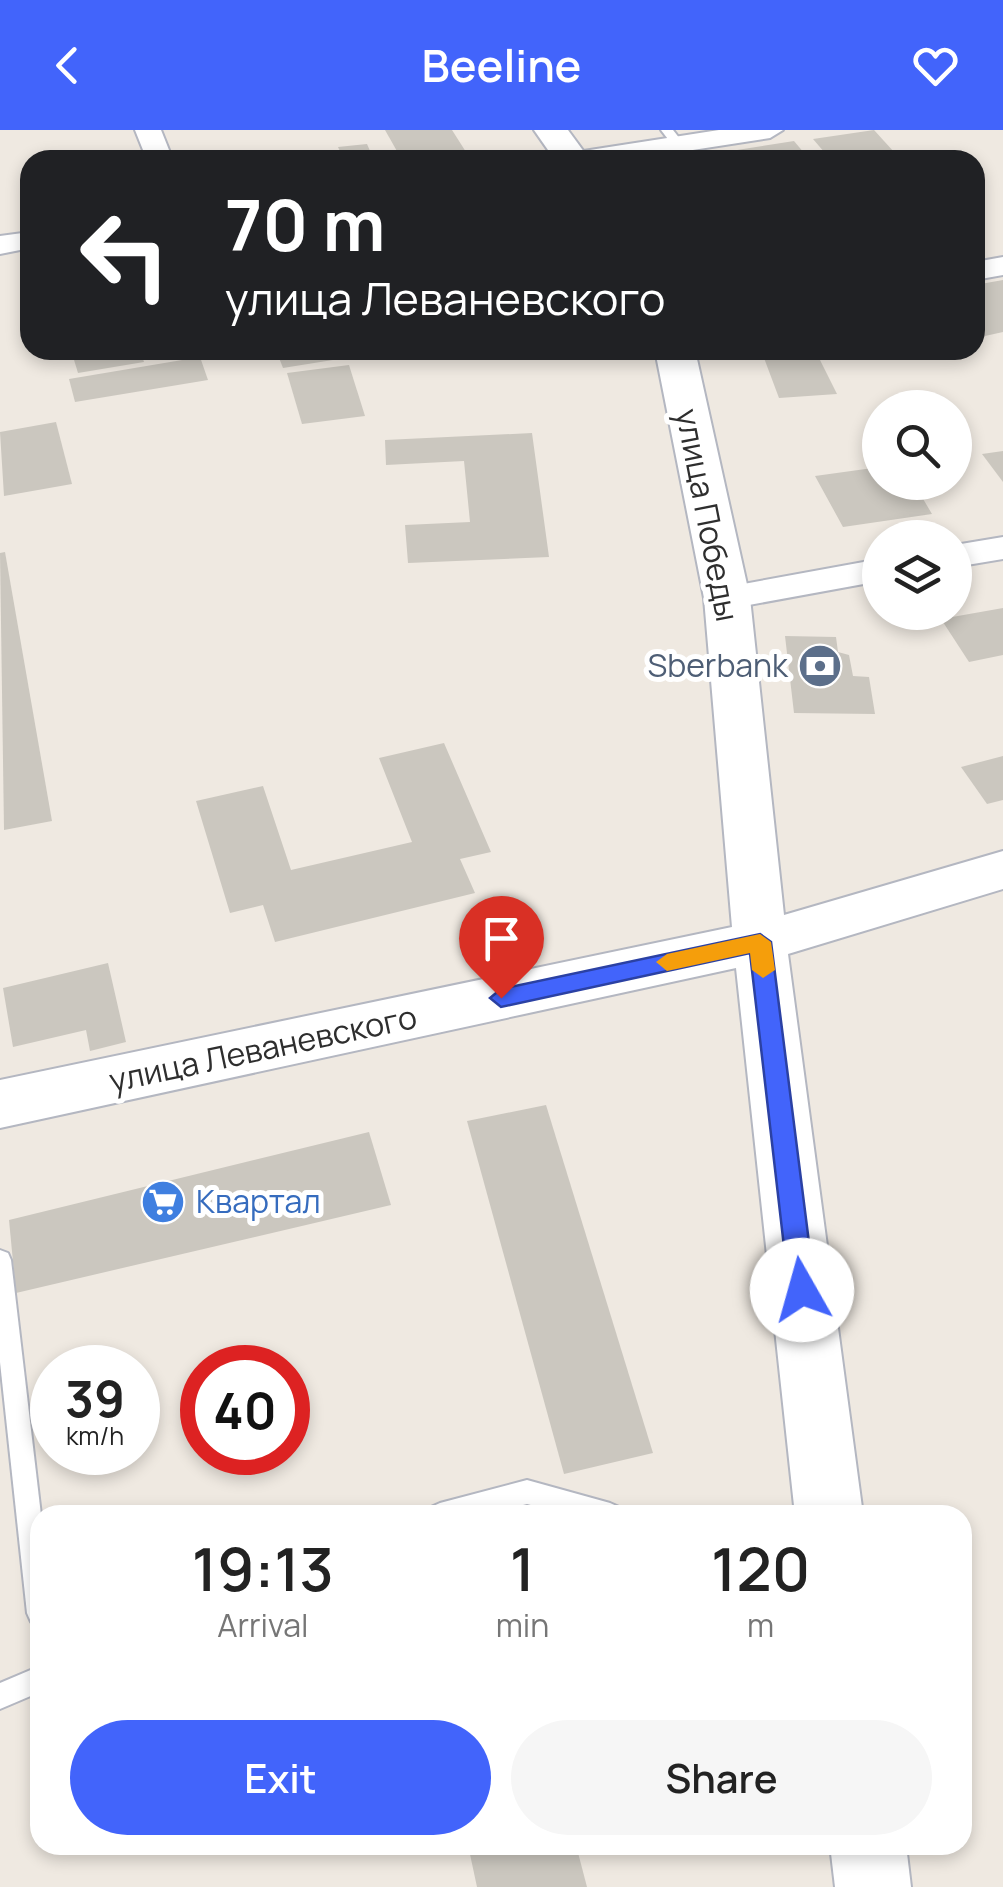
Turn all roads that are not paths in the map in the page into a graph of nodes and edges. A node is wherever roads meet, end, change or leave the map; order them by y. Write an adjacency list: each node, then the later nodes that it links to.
1 (552, 130): 4 (street)
2 (770, 130): 3 (street)
3 (672, 137): 5 (street)
4 (567, 150)
5 (617, 150)
6 (677, 360): 10 (street, улица Победы)
7 (1003, 548): 8 (street)
8 (972, 553)
9 (862, 573): 10 (street)
10 (727, 598): 12 (street, улица Победы)
11 (1003, 870): 12 (street, улица Леваневского)
12 (760, 942): 13 (street, улица Леваневского); 17 (street, улица Победы)
13 (0, 1104)
14 (0, 1260): 18 (lane)
15 (478, 1505): 16 (lane)
16 (574, 1505)
17 (827, 1505)
18 (30, 1524)
19 (30, 1684): 20 (lane)
20 (0, 1696)
21 (869, 1855): 22 (street)
22 (873, 1887)

